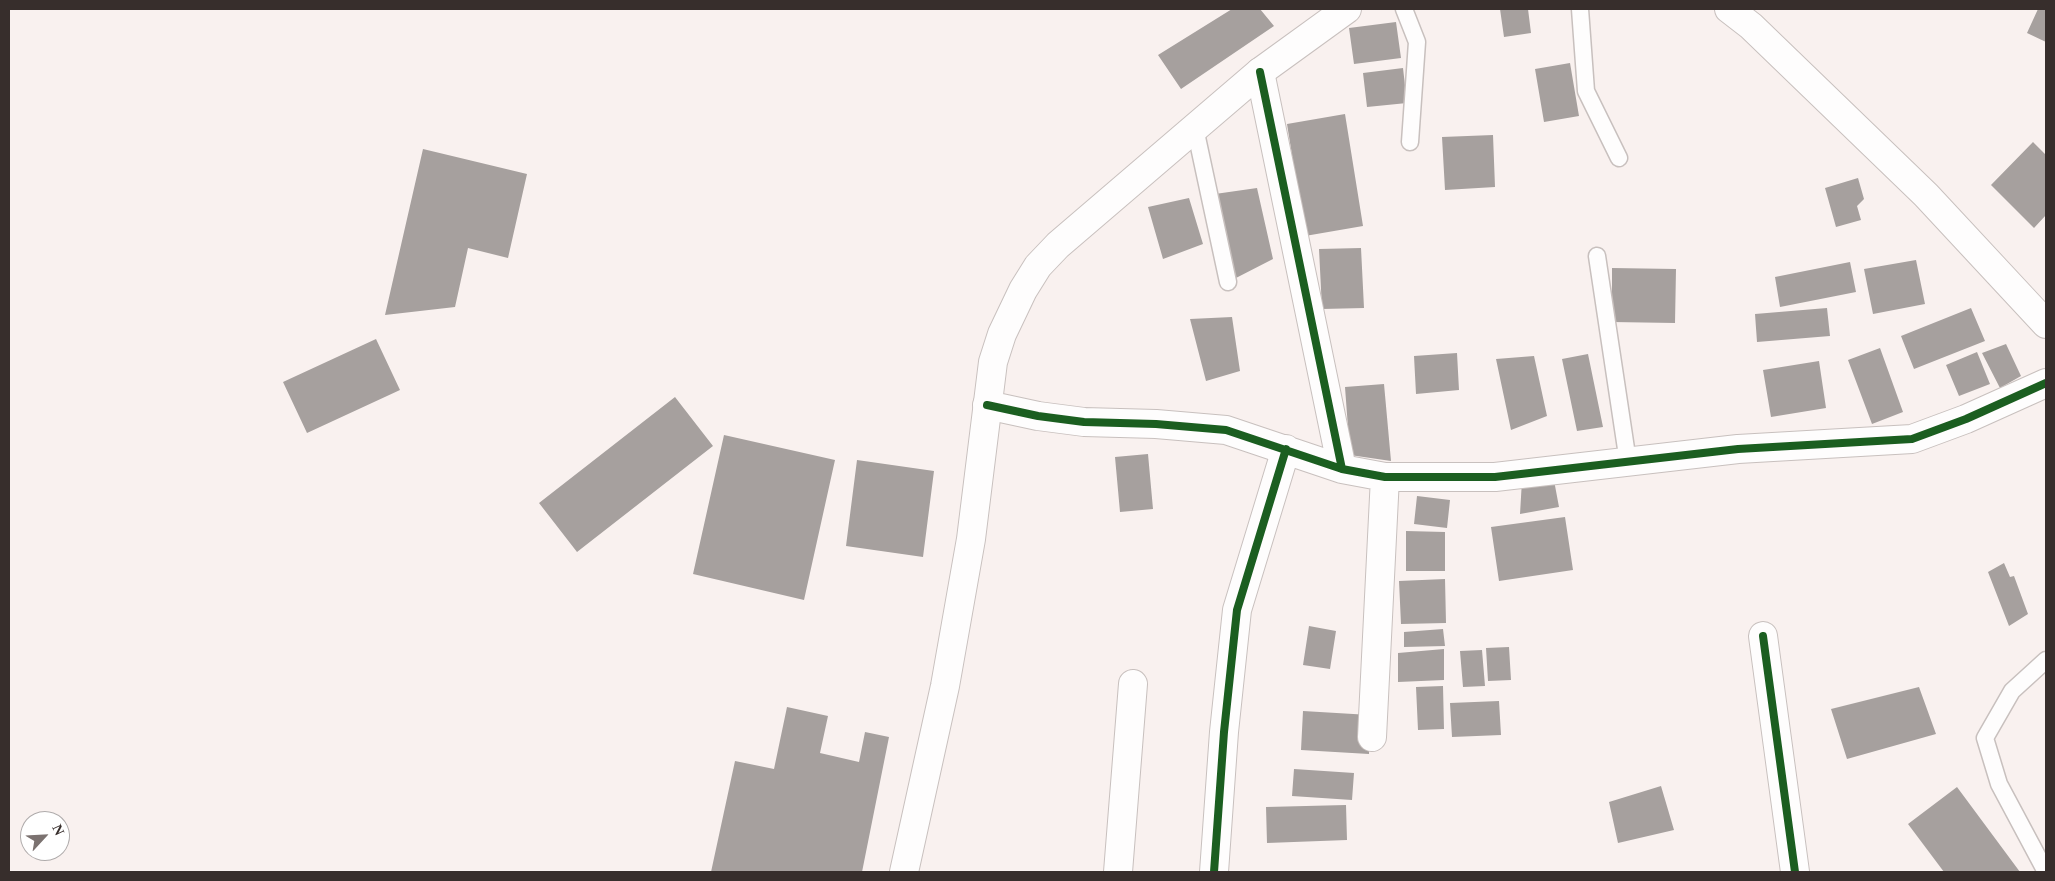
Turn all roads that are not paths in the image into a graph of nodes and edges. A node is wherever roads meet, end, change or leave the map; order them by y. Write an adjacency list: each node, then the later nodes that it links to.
1 (1347, 9): 5 (street)
2 (1404, 9): 7 (lane)
3 (1580, 9): 8 (lane)
4 (1729, 9): 11 (street)
5 (1260, 72): 6 (street); 16 (street)
6 (1195, 128): 10 (lane); 13 (street)
7 (1410, 142)
8 (1619, 158)
9 (1597, 256): 15 (lane)
10 (1228, 282)
11 (2046, 324)
12 (2046, 383): 15 (street)
13 (987, 405): 14 (street); 22 (street)
14 (1286, 449): 16 (street); 24 (street)
15 (1628, 462): 17 (street)
16 (1342, 469): 17 (street)
17 (1384, 477): 21 (street)
18 (1763, 636): 25 (street)
19 (2046, 660): 26 (lane)
20 (1133, 684): 23 (street)
21 (1372, 737)
22 (904, 872)
23 (1118, 872)
24 (1214, 872)
25 (1795, 872)
26 (2046, 872)

